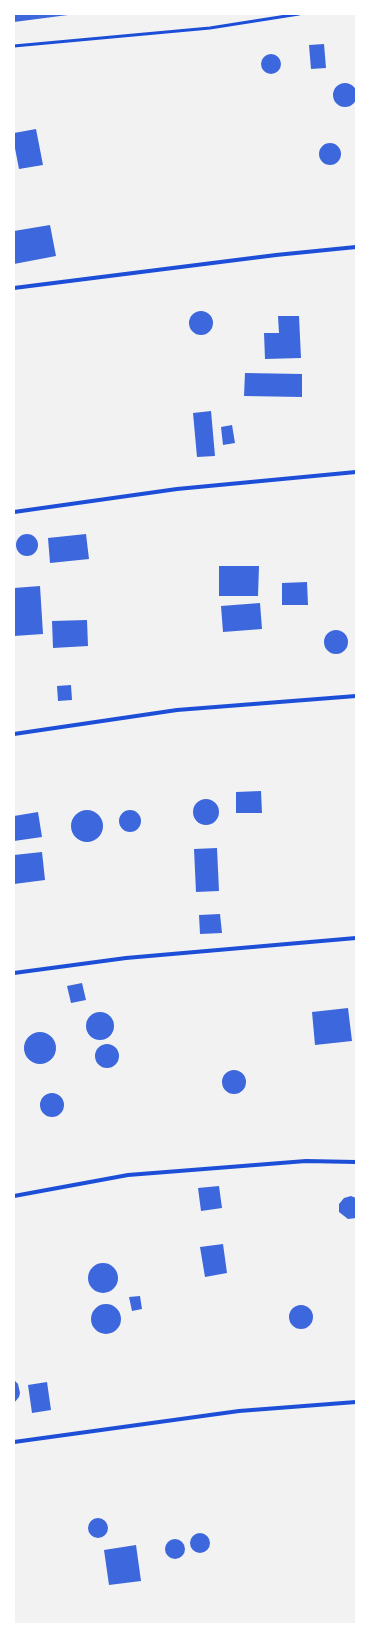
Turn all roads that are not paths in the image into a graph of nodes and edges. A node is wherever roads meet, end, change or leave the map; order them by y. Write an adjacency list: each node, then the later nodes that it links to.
1 (299, 14): 2 (lane)
2 (14, 46)
3 (356, 247): 4 (street)
4 (14, 288)
5 (356, 472): 6 (street)
6 (14, 512)
7 (356, 696): 8 (street)
8 (14, 734)
9 (356, 938): 10 (street)
10 (14, 973)
11 (356, 1162): 12 (street)
12 (14, 1196)
13 (356, 1402): 14 (street)
14 (14, 1442)

